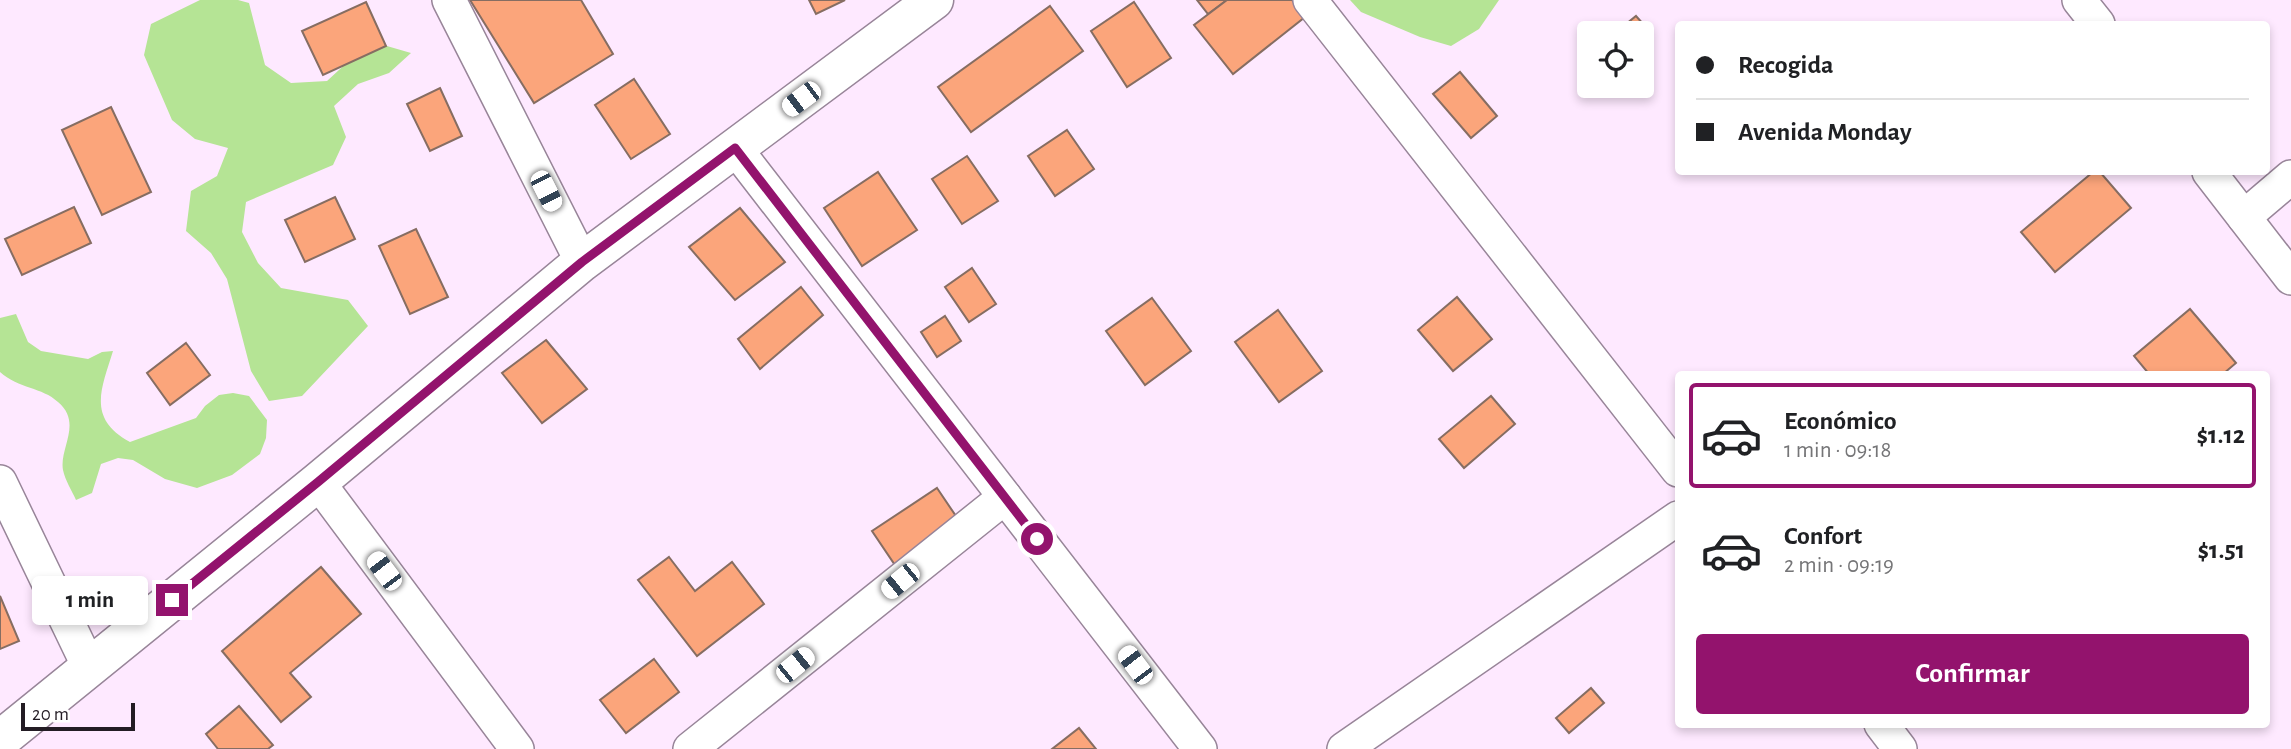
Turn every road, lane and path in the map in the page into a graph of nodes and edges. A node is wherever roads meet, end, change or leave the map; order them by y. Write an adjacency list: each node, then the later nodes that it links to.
1 (449, 0): 10 (street)
2 (934, 0): 6 (highway)
3 (1310, 0): 12 (street)
4 (2079, 0): 5 (street)
5 (2096, 21)
6 (735, 148): 10 (highway); 15 (street)
7 (2211, 175): 9 (street)
8 (2291, 177): 9 (street)
9 (2244, 217): 11 (street)
10 (582, 262): 14 (highway)
11 (2291, 278)
12 (1675, 466)
13 (0, 482): 17 (street)
14 (318, 482): 17 (highway); 20 (street)
15 (1005, 497): 21 (street); 22 (street)
16 (1675, 520): 23 (street)
17 (89, 667): 19 (highway)
18 (1884, 728): 24 (street)
19 (0, 740)
20 (517, 749)
21 (691, 749)
22 (1200, 749)
23 (1344, 749)
24 (1900, 749)

